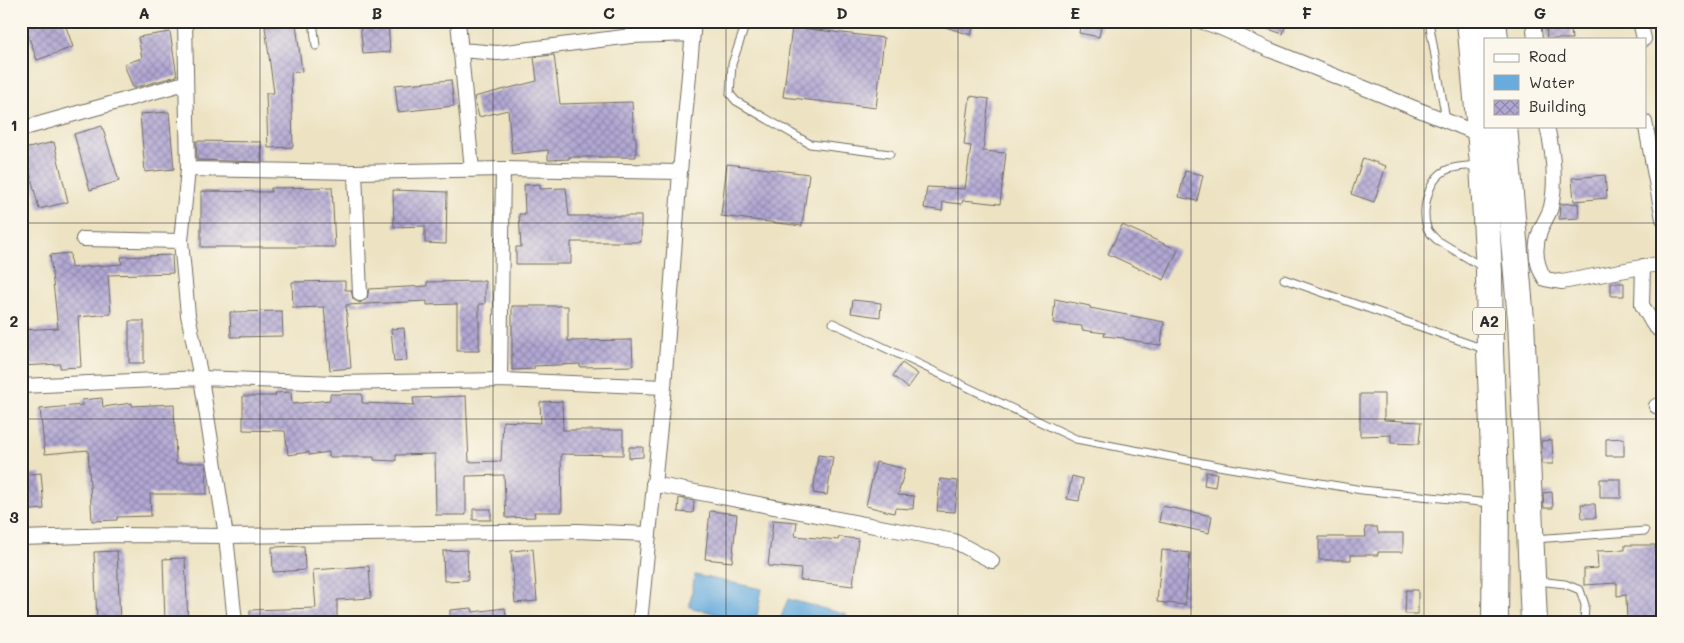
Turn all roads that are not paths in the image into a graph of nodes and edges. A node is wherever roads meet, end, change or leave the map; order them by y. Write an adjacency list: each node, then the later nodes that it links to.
1 (185, 21): 18 (street)
2 (313, 21): 16 (lane)
3 (458, 21): 17 (street)
4 (724, 21): 25 (lane)
5 (1200, 21): 11 (street)
6 (1429, 21): 19 (lane)
7 (1470, 21): 24 (highway, A2)
8 (1493, 21): 13 (highway)
9 (1533, 21): 14 (street)
10 (1640, 21): 15 (street)
11 (1222, 25): 19 (street)
12 (694, 27): 17 (street); 31 (street)
13 (1495, 38)
14 (1535, 38)
15 (1644, 38)
16 (316, 46)
17 (460, 50): 29 (street)
18 (185, 83): 23 (street); 27 (street)
19 (1446, 120): 24 (street)
20 (1646, 127): 32 (street)
21 (1504, 128): 53 (highway, A2)
22 (1547, 128): 36 (street)
23 (21, 129)
24 (1479, 134): 26 (highway, A2)
25 (890, 154)
26 (1483, 164): 37 (highway, A2); 37 (lane)
27 (188, 169): 30 (street); 34 (street)
28 (503, 169): 29 (street); 31 (street); 44 (street)
29 (472, 170): 30 (street)
30 (355, 172): 39 (street)
31 (680, 172): 46 (street)
32 (1663, 219)
33 (83, 239): 34 (street)
34 (181, 241): 43 (street)
35 (1663, 262): 36 (street)
36 (1643, 266): 41 (street)
37 (1489, 271): 42 (highway, A2)
38 (1284, 279): 42 (lane)
39 (360, 294)
40 (833, 323): 48 (lane)
41 (1663, 334)
42 (1490, 351): 48 (highway, A2)
43 (201, 378): 44 (street); 45 (street); 51 (street)
44 (500, 380): 46 (street)
45 (21, 386)
46 (664, 387): 47 (street)
47 (654, 484): 50 (street); 54 (street)
48 (1496, 504): 58 (highway, A2)
49 (1645, 531): 53 (lane)
50 (648, 534): 51 (street); 57 (street)
51 (226, 536): 52 (street); 56 (street)
52 (21, 538)
53 (1532, 539): 55 (highway, A2)
54 (992, 560)
55 (1532, 581): 59 (highway, A2); 60 (lane)
56 (235, 622)
57 (640, 622)
58 (1495, 622)
59 (1534, 622)
60 (1584, 622)

